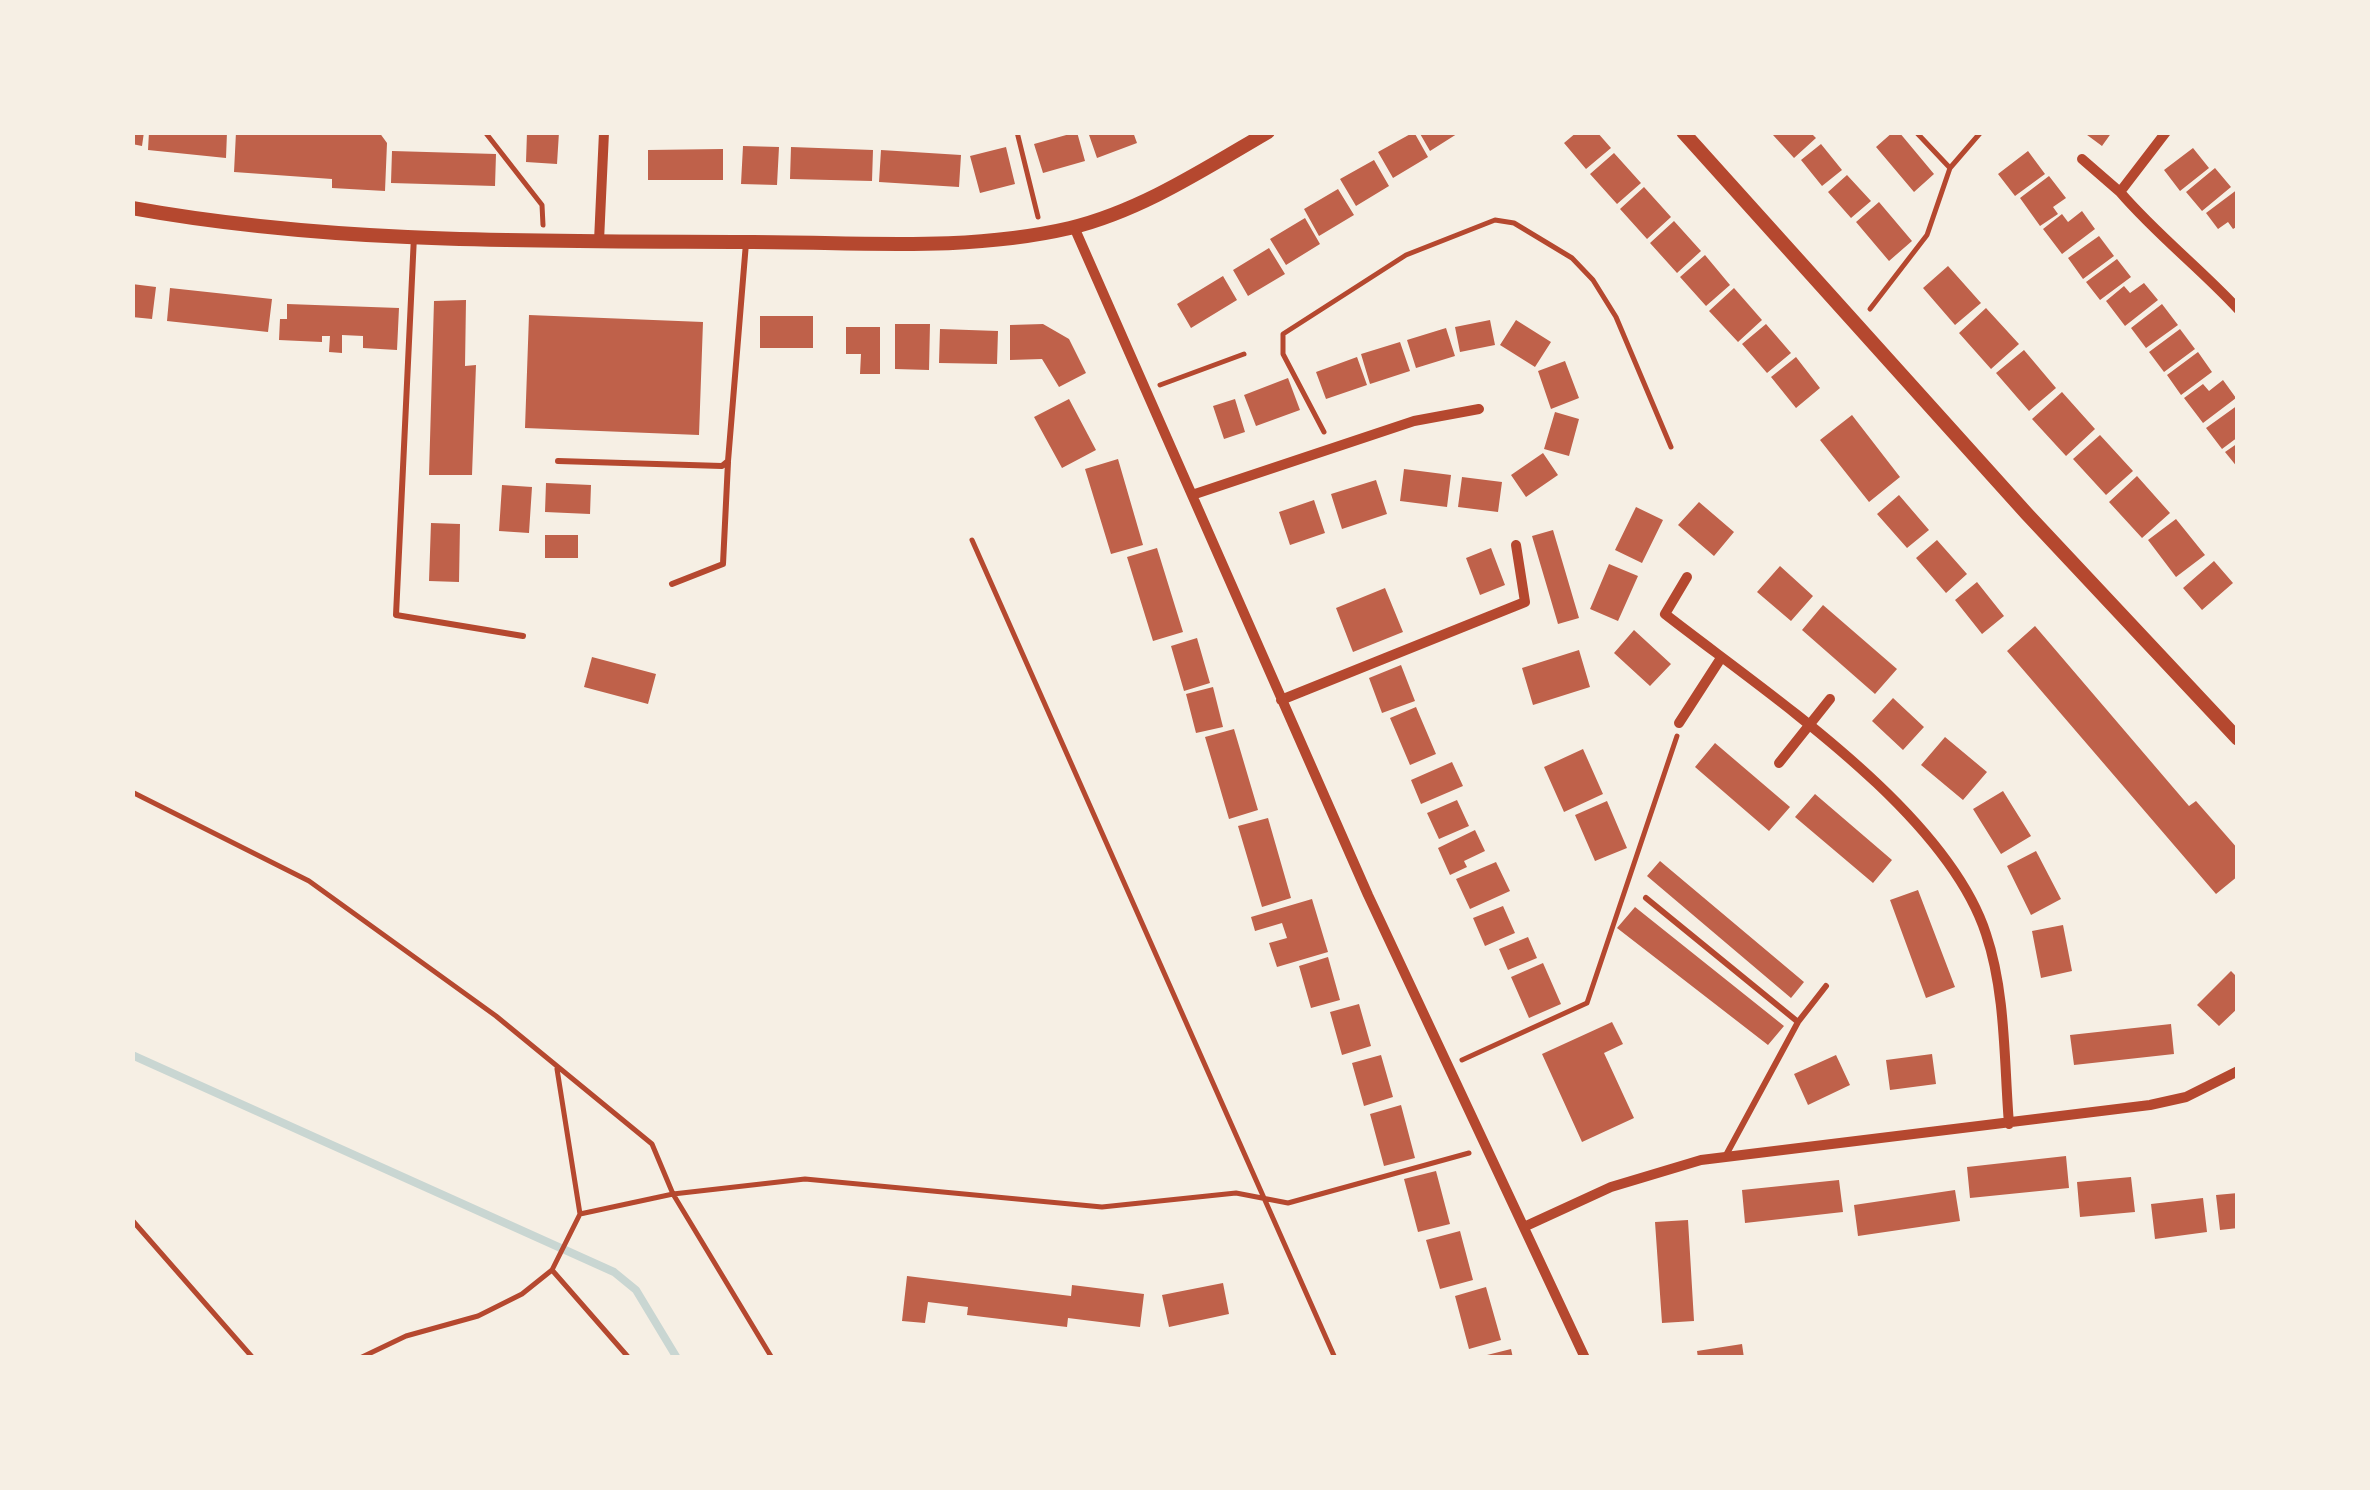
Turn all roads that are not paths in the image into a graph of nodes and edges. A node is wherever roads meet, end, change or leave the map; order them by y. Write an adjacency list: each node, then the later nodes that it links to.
1 (604, 132): 10 (street)
2 (1268, 132): 8 (street)
3 (1683, 132): 26 (street)
4 (2166, 132): 6 (street)
5 (2082, 159): 6 (street)
6 (2120, 192): 12 (street)
7 (132, 208): 9 (street)
8 (1074, 227): 11 (street); 16 (street)
9 (414, 235): 10 (street); 20 (lane)
10 (599, 241): 11 (street)
11 (746, 242): 15 (lane)
12 (2238, 309)
13 (1479, 408): 16 (street)
14 (558, 461): 15 (lane)
15 (728, 461): 19 (lane)
16 (1192, 495): 23 (street)
17 (1516, 546): 23 (street)
18 (1688, 577): 21 (street)
19 (672, 584)
20 (523, 636)
21 (1720, 658): 24 (street); 25 (street)
22 (1830, 699): 25 (street)
23 (1281, 700): 34 (street)
24 (1679, 724)
25 (1808, 728): 27 (street); 32 (street)
26 (2238, 739)
27 (1780, 763)
28 (1646, 898): 30 (lane)
29 (1826, 986): 30 (lane)
30 (1798, 1022): 33 (lane)
31 (2238, 1071): 32 (street)
32 (2009, 1124): 33 (street)
33 (1725, 1157): 34 (street)
34 (1526, 1226): 35 (street)
35 (1585, 1358)

